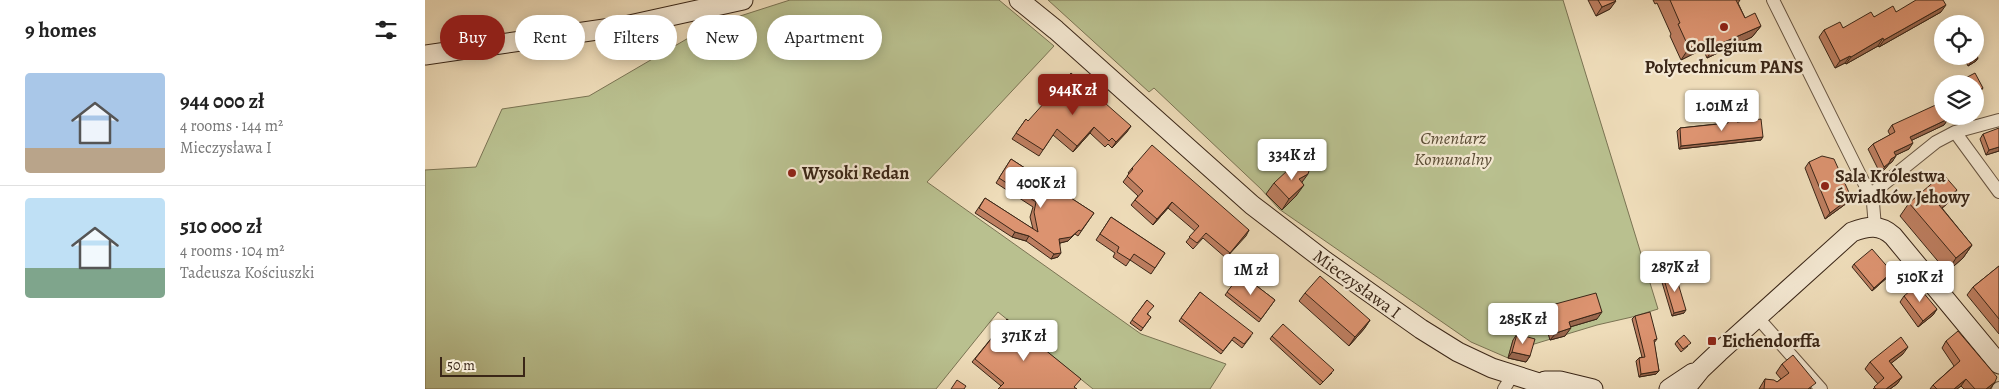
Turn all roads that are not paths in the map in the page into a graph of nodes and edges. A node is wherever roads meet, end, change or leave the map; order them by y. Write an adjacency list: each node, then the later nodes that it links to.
1 (743, 0): 4 (main road)
2 (1019, 0): 13 (main road, Mieczysława I)
3 (1773, 0): 8 (street)
4 (425, 55)
5 (1999, 120): 6 (street)
6 (1955, 132): 7 (street); 8 (street)
7 (1999, 192)
8 (1870, 195): 9 (street)
9 (1875, 227): 10 (main road); 11 (main road)
10 (1759, 318): 14 (main road); 17 (street)
11 (1999, 364)
12 (1533, 380): 13 (main road, Mieczysława I); 15 (main road, Mieczysława I); 16 (main road, Mieczysława I)
13 (1508, 382)
14 (1671, 388)
15 (1558, 389)
16 (1593, 389)
17 (1821, 389)

